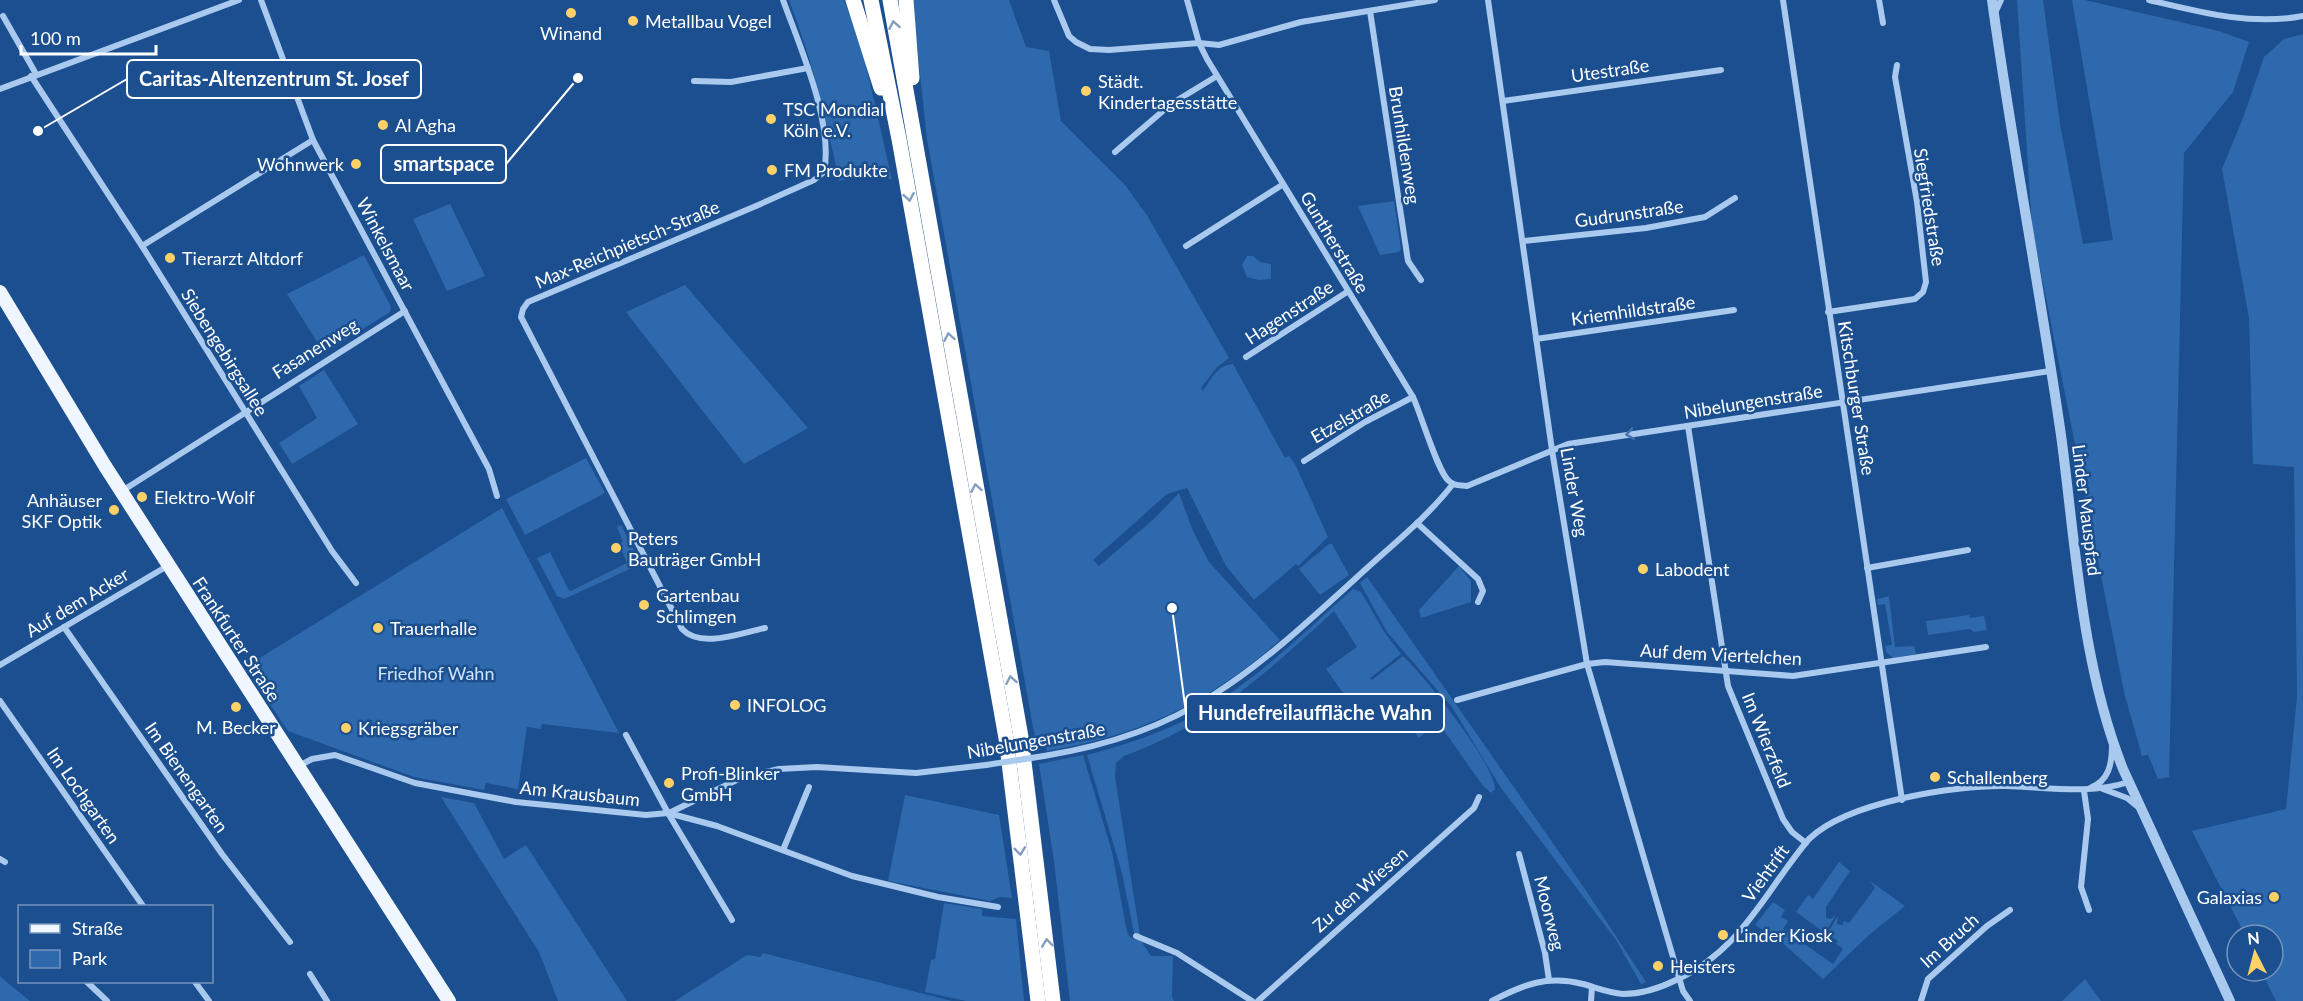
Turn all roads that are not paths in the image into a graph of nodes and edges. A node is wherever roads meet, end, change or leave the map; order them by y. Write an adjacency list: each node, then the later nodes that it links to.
1 (239, 0): 26 (street)
2 (261, 0): 32 (street, Winkelsmaar)
3 (783, 0): 24 (street, Max-Reichpietsch-Straße)
4 (853, 0): 31 (highway)
5 (871, 0): 31 (highway)
6 (890, 0): 34 (highway, one-way to 6)
7 (906, 0): 34 (highway)
8 (1054, 0): 22 (street)
9 (1187, 0): 22 (street, Guntherstraße)
10 (1435, 0): 17 (street)
11 (1488, 0): 30 (street, Linder Weg)
12 (1783, 0): 45 (street, Kitschburger Straße)
13 (1879, 0): 21 (street)
14 (1992, 0): 19 (street, Linder Mauspfad)
15 (2001, 0): 19 (street)
16 (2149, 0): 20 (street)
17 (1370, 10): 22 (street); 40 (street, Brunhildenweg)
18 (3, 16): 26 (street, Siebengebirgsallee)
19 (1994, 16): 48 (street, Linder Mauspfad)
20 (2303, 16)
21 (1883, 23)
22 (1199, 43): 27 (street, Guntherstraße)
23 (1897, 65): 45 (street, Siegfriedstraße)
24 (808, 68): 28 (street); 65 (street, Max-Reichpietsch-Straße)
25 (1721, 70): 30 (street, Utestraße)
26 (34, 75): 29 (street); 38 (street, Siebengebirgsallee)
27 (1217, 76): 33 (street); 35 (street, Guntherstraße)
28 (694, 81)
29 (0, 89)
30 (1503, 101): 37 (street, Linder Weg)
31 (899, 139): 104 (highway, one-way to 104)
32 (313, 140): 38 (street); 44 (street, Winkelsmaar)
33 (1115, 152)
34 (920, 165): 105 (highway, one-way to 34)
35 (1282, 185): 39 (street); 42 (street, Guntherstraße)
36 (1735, 198): 37 (street, Gudrunstraße)
37 (1522, 241): 46 (street, Linder Weg)
38 (142, 246): 51 (street, Siebengebirgsallee)
39 (1186, 246)
40 (1421, 280)
41 (0, 292): 56 (main road, Frankfurter Straße)
42 (1347, 292): 47 (street, Hagenstraße); 49 (street, Guntherstraße)
43 (1734, 310): 46 (street, Kriemhildstraße)
44 (405, 311): 51 (street, Fasanenweg); 57 (street, Winkelsmaar)
45 (1828, 312): 50 (street, Kitschburger Straße)
46 (1536, 339): 53 (street, Linder Weg)
47 (1246, 357)
48 (2050, 371): 50 (street, Nibelungenstraße); 74 (street, Linder Mauspfad)
49 (1413, 397): 54 (street, Etzelstraße); 55 (street, Guntherstraße)
50 (1842, 402): 52 (street, Nibelungenstraße); 61 (street, Kitschburger Straße)
51 (244, 411): 56 (street, Fasanenweg); 62 (street, Siebengebirgsallee)
52 (1688, 426): 53 (street, Nibelungenstraße, one-way to 53); 70 (street, Im Wierzfeld)
53 (1552, 450): 55 (street, Nibelungenstraße); 67 (street, Linder Weg)
54 (1304, 461)
55 (1453, 484): 58 (street, Nibelungenstraße)
56 (122, 490): 60 (main road, Frankfurter Straße)
57 (497, 496)
58 (1417, 523): 63 (street); 82 (street, Nibelungenstraße, bridge)
59 (1968, 550): 61 (street)
60 (169, 566): 64 (street, Auf dem Acker); 75 (main road, Frankfurter Straße)
61 (1868, 568): 68 (street, Kitschburger Straße)
62 (356, 583)
63 (1478, 602)
64 (64, 627): 69 (street, Auf dem Acker); 93 (street, Im Bienengarten)
65 (765, 628)
66 (1986, 647): 68 (street, Auf dem Viertelchen)
67 (1587, 664): 70 (street, Auf dem Viertelchen); 71 (street, Auf dem Viertelchen); 95 (street, Linder Weg)
68 (1882, 664): 70 (street, Auf dem Viertelchen); 81 (street, Kitschburger Straße)
69 (0, 665)
70 (1725, 672): 84 (street, Im Wierzfeld)
71 (1457, 700)
72 (0, 701): 87 (street, Im Lochgarten)
73 (626, 735): 82 (street)
74 (2112, 742): 76 (street, Linder Mauspfad); 79 (street)
75 (297, 767): 82 (street, Am Krausbaum); 103 (main road, Frankfurter Straße)
76 (2129, 782): 78 (street, Viehtrift); 83 (street, Linder Mauspfad)
77 (809, 787): 85 (street)
78 (2102, 789): 79 (street, Viehtrift); 83 (street, Viehtrift)
79 (2082, 791): 81 (street, Viehtrift); 90 (street)
80 (1479, 796): 107 (street, Zu den Wiesen)
81 (1902, 800): 84 (street, Viehtrift)
82 (668, 813): 85 (street, Am Krausbaum); 91 (street)
83 (2146, 815): 112 (street, Linder Mauspfad)
84 (1806, 843): 95 (street, Viehtrift)
85 (783, 850): 88 (street, Am Krausbaum)
86 (1519, 854): 96 (street, Moorweg)
87 (142, 905)
88 (998, 908)
89 (2010, 910): 111 (street, Im Bruch)
90 (2089, 910)
91 (732, 920)
92 (1136, 936): 106 (street)
93 (290, 942)
94 (310, 974): 102 (street)
95 (1680, 979): 99 (street, Viehtrift); 110 (street)
96 (1549, 980): 99 (street, Viehtrift); 108 (street, Viehtrift)
97 (89, 983): 101 (street)
98 (196, 983): 100 (street)
99 (1592, 987): 109 (street)
100 (205, 1000)
101 (107, 1001)
102 (327, 1001)
103 (449, 1001)
104 (1038, 1001)
105 (1053, 1001)
106 (1252, 1001)
107 (1258, 1001)
108 (1492, 1001)
109 (1592, 1001)
110 (1690, 1001)
111 (1921, 1001)
112 (2230, 1001)

